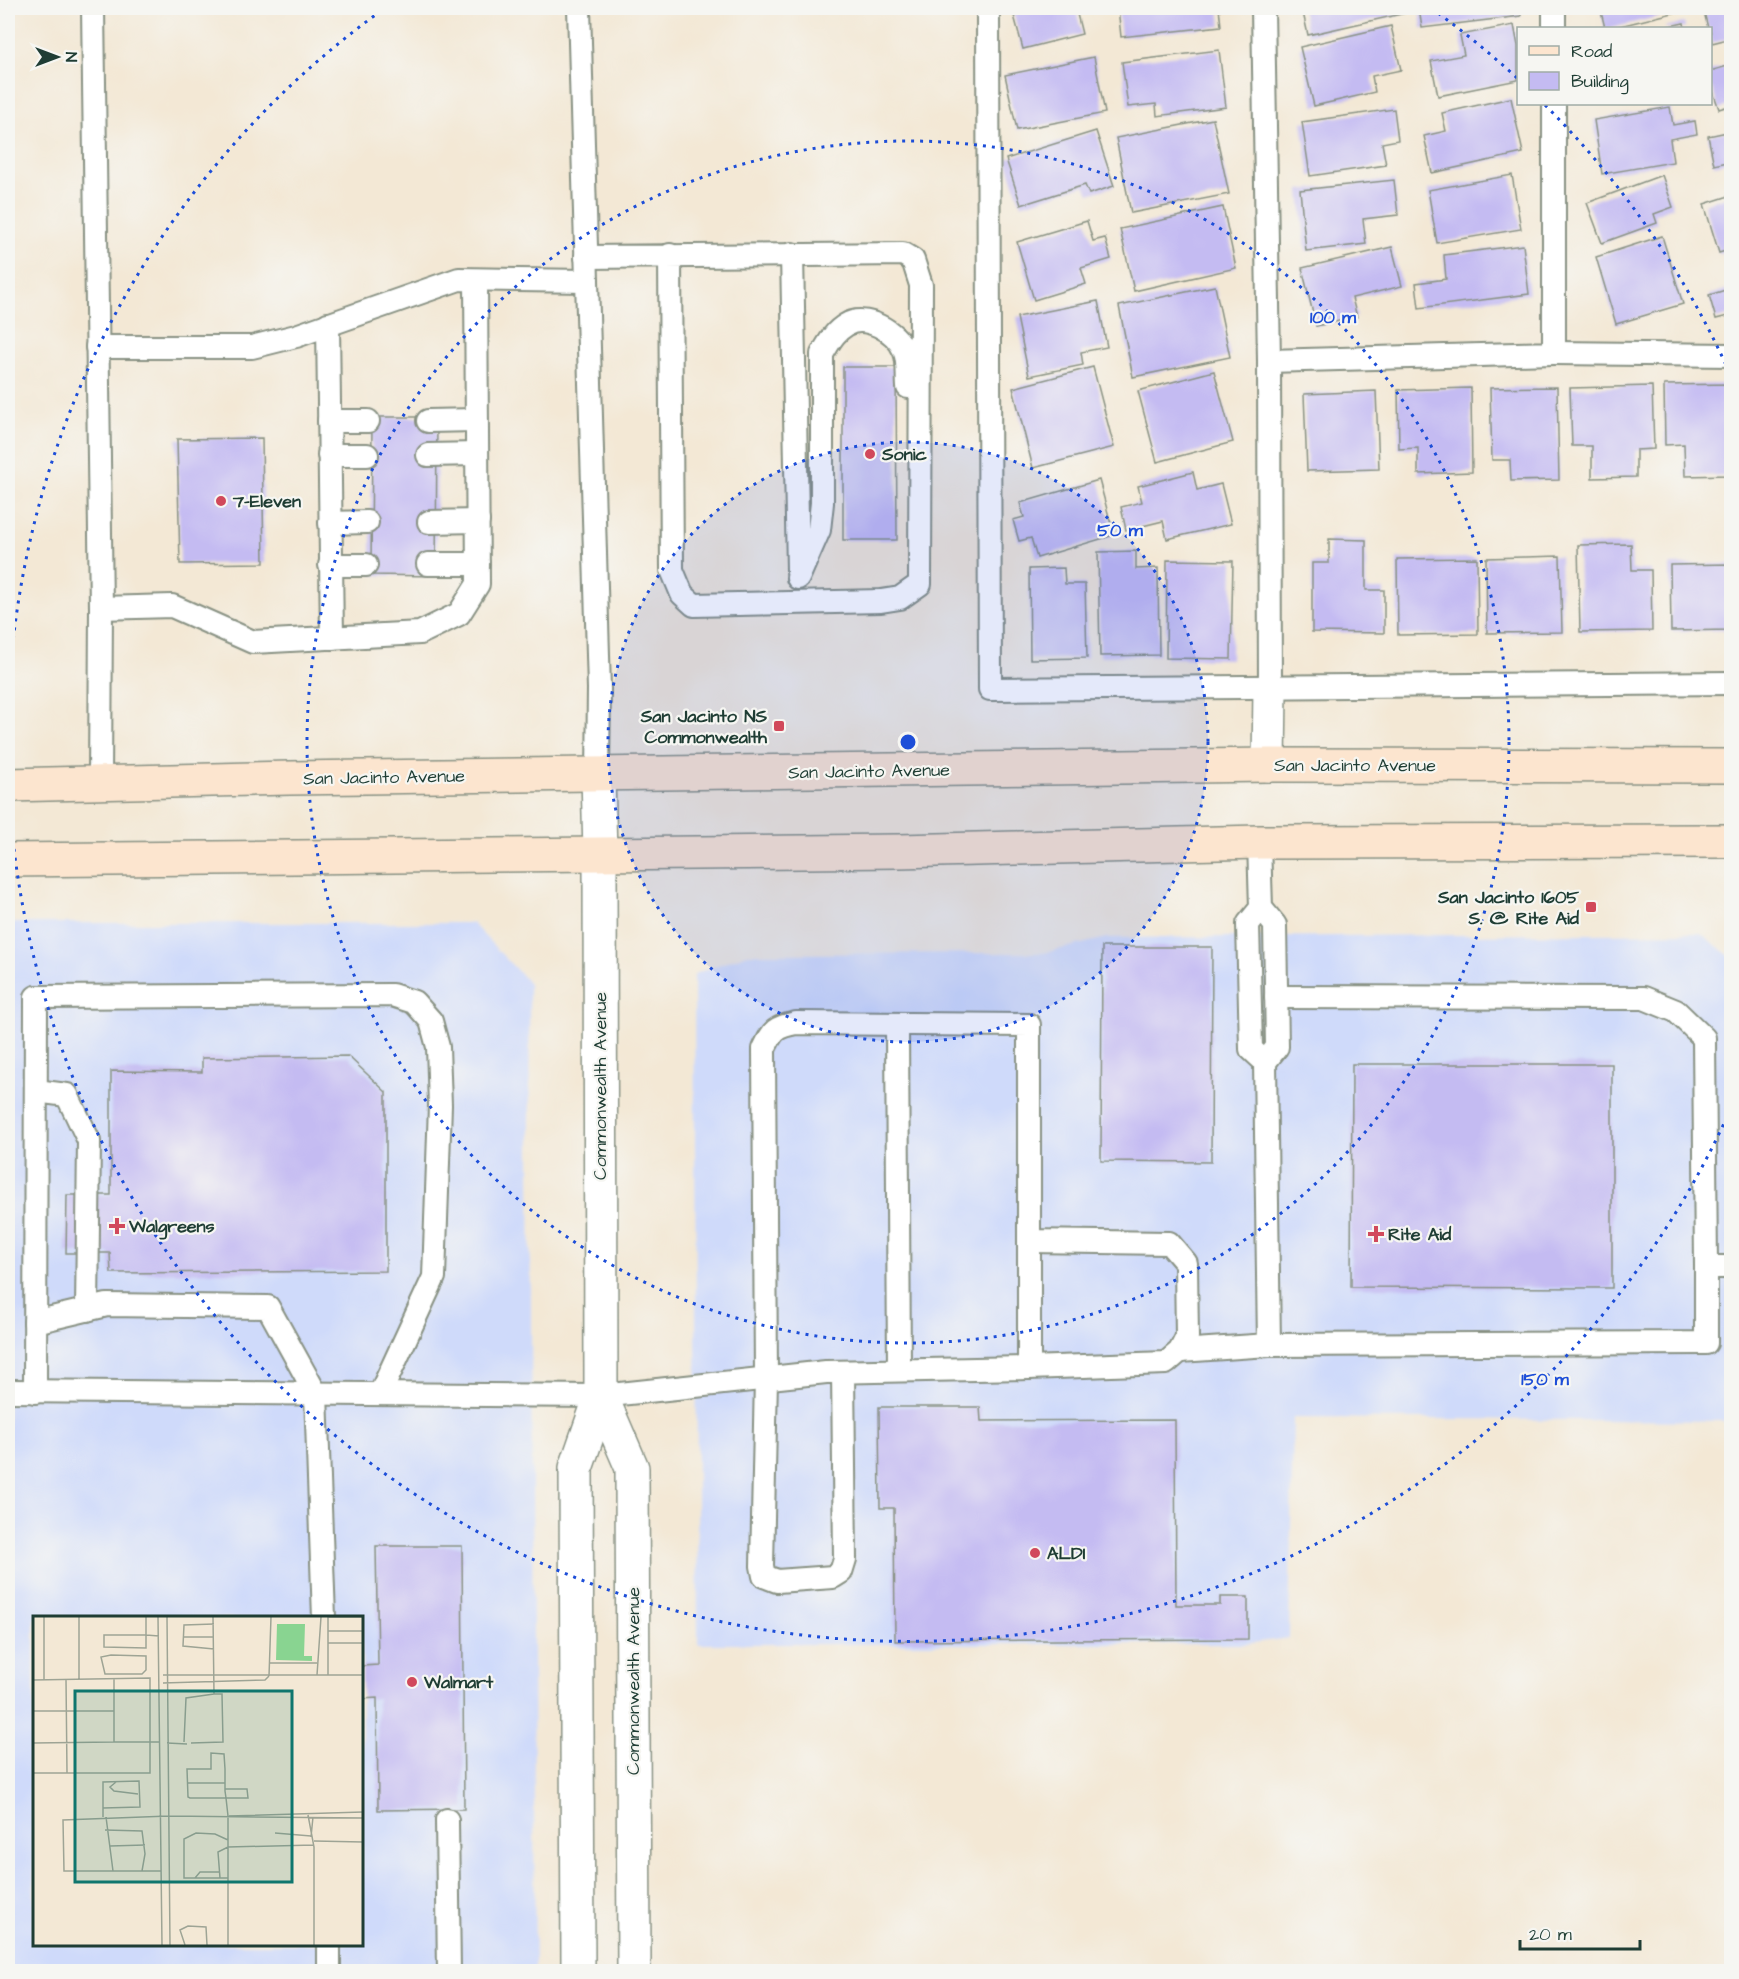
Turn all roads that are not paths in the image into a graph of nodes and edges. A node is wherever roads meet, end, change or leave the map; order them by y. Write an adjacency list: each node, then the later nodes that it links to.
1 (93, 8): 14 (lane)
2 (579, 8): 10 (lane)
3 (988, 8): 40 (lane)
4 (1263, 8): 17 (lane)
5 (1554, 8): 6 (lane)
6 (1554, 27)
7 (1554, 105): 15 (lane)
8 (792, 254): 9 (lane); 26 (lane); 35 (lane)
9 (670, 255): 10 (lane); 36 (lane)
10 (586, 257): 12 (lane)
11 (476, 280): 12 (lane); 13 (lane); 18 (lane)
12 (587, 280): 43 (lane)
13 (328, 324): 14 (lane); 19 (lane)
14 (97, 347): 37 (lane)
15 (1554, 353): 16 (lane); 17 (lane)
16 (1731, 354)
17 (1269, 361): 40 (lane)
18 (476, 420): 21 (lane); 22 (lane)
19 (329, 421): 20 (lane); 23 (lane)
20 (368, 421)
21 (428, 421)
22 (477, 454): 25 (lane); 27 (lane)
23 (329, 455): 24 (lane); 30 (lane)
24 (367, 455)
25 (428, 455)
26 (921, 520): 35 (lane); 36 (lane)
27 (478, 521): 29 (lane); 32 (lane)
28 (367, 522): 30 (lane)
29 (429, 522)
30 (330, 523): 33 (lane)
31 (428, 564): 32 (lane)
32 (478, 564): 38 (lane)
33 (330, 565): 34 (lane); 38 (lane)
34 (366, 565)
35 (798, 578): 36 (lane)
36 (799, 603)
37 (101, 608): 38 (lane); 44 (lane)
38 (332, 638)
39 (1731, 683): 40 (lane)
40 (1270, 688): 41 (street)
41 (1269, 765): 42 (main road, San Jacinto Avenue); 43 (main road, San Jacinto Avenue)
42 (1731, 766)
43 (598, 775): 44 (main road, San Jacinto Avenue); 48 (street, Commonwealth Avenue)
44 (100, 782): 45 (main road, San Jacinto Avenue)
45 (10, 787)
46 (1731, 842): 47 (main road)
47 (1259, 843): 48 (main road); 50 (lane)
48 (600, 854): 49 (main road); 70 (street, Commonwealth Avenue)
49 (8, 860)
50 (1260, 908): 51 (lane); 53 (lane)
51 (1276, 997): 53 (lane); 56 (lane)
52 (897, 1025): 55 (lane); 63 (lane); 65 (lane)
53 (1264, 1062): 60 (lane)
54 (36, 1091): 58 (lane); 59 (lane); 69 (lane)
55 (1029, 1241): 61 (lane); 62 (lane)
56 (1706, 1267): 57 (lane); 60 (lane)
57 (1731, 1267)
58 (87, 1310): 59 (lane); 68 (lane)
59 (35, 1322): 67 (lane)
60 (1269, 1346): 61 (lane)
61 (1180, 1351): 62 (lane)
62 (1029, 1368): 63 (lane)
63 (899, 1370): 64 (lane)
64 (843, 1372): 65 (lane); 65 (lane)
65 (765, 1378): 70 (lane)
66 (8, 1391): 67 (lane)
67 (35, 1392): 68 (lane)
68 (316, 1394): 69 (lane); 71 (lane)
69 (380, 1394): 70 (lane)
70 (601, 1396): 76 (street, Commonwealth Avenue); 77 (street, Commonwealth Avenue)
71 (324, 1616)
72 (447, 1820): 75 (lane)
73 (329, 1946): 74 (lane)
74 (329, 1971)
75 (449, 1971)
76 (578, 1971)
77 (634, 1971)

